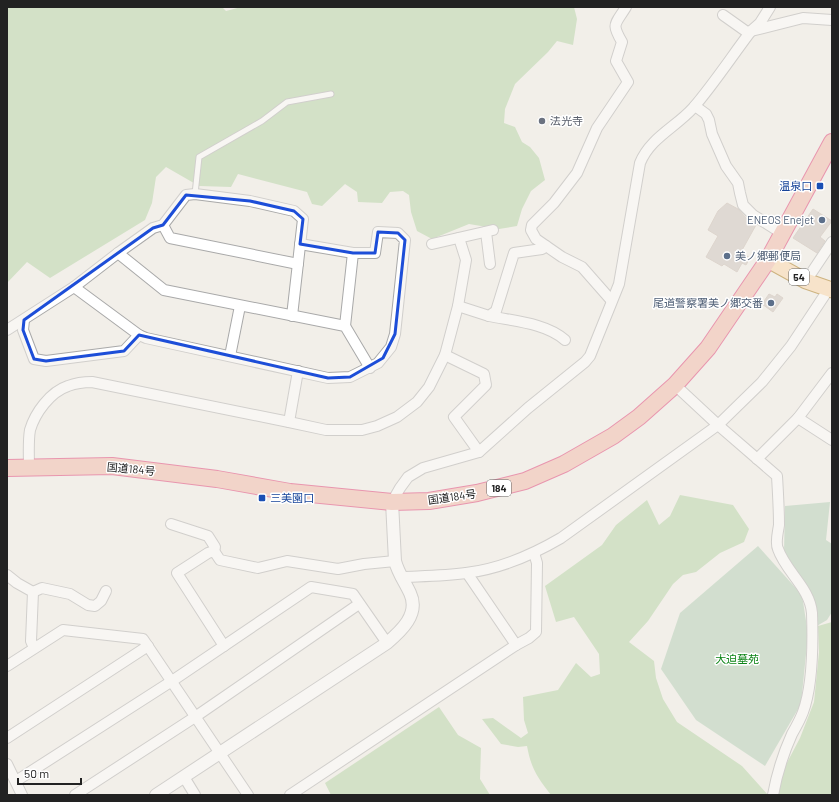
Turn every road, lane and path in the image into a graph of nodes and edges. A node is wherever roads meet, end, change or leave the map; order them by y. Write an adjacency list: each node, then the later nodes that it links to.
1 (626, 7): 16 (street)
2 (768, 8): 5 (street)
3 (723, 15): 5 (street)
4 (832, 20): 5 (street)
5 (751, 31): 7 (street)
6 (331, 94): 9 (lane)
7 (694, 106): 11 (street); 25 (street)
8 (832, 142): 11 (highway, 国道184号 / 184)
9 (195, 194): 10 (street); 14 (street)
10 (163, 225): 17 (street); 20 (street)
11 (783, 234): 19 (highway, 国道184号 / 184)
12 (459, 238): 15 (street); 21 (street); 27 (street)
13 (832, 242): 22 (street)
14 (300, 244): 18 (street); 20 (street)
15 (432, 244)
16 (546, 246): 25 (street); 29 (street)
17 (118, 253): 23 (street); 26 (street)
18 (353, 253): 31 (street); 37 (street)
19 (768, 260): 22 (main road, 54); 40 (highway, 国道184号 / 184)
20 (298, 264): 28 (street)
21 (490, 264)
22 (806, 281): 24 (main road, 54)
23 (74, 287): 30 (street); 33 (street)
24 (830, 290): 43 (street)
25 (611, 300): 45 (street)
26 (240, 306): 28 (street); 36 (street)
27 (458, 306): 29 (street); 35 (street)
28 (292, 316): 31 (street)
29 (489, 316): 34 (street)
30 (24, 320): 32 (street); 33 (street)
31 (345, 326): 37 (street)
32 (7, 330)
33 (139, 335): 36 (street)
34 (565, 340)
35 (445, 355): 42 (street); 45 (street)
36 (230, 356): 38 (street)
37 (370, 368): 38 (street)
38 (298, 371): 42 (street)
39 (832, 373): 41 (street)
40 (675, 385): 43 (street); 49 (highway, 国道184号 / 184)
41 (798, 418): 44 (street); 46 (street)
42 (289, 422): 48 (street)
43 (718, 426): 46 (street); 52 (street)
44 (832, 440)
45 (479, 452): 49 (street)
46 (757, 458): 79 (street)
47 (7, 468): 48 (highway, 国道184号 / 184)
48 (29, 468): 49 (highway, 国道184号 / 184)
49 (392, 502): 53 (street)
50 (171, 524): 51 (street)
51 (214, 551): 53 (street); 63 (street)
52 (534, 553): 54 (street); 61 (street)
53 (395, 561): 56 (street)
54 (467, 573): 56 (street); 61 (street)
55 (7, 575): 58 (street)
56 (402, 577): 60 (street)
57 (106, 591): 58 (street)
58 (33, 592): 64 (street)
59 (359, 604): 60 (street); 63 (street); 67 (street)
60 (387, 643): 69 (street)
61 (516, 645): 78 (street)
62 (148, 646): 64 (street); 66 (street); 68 (street)
63 (224, 646): 66 (street)
64 (34, 648): 65 (street)
65 (7, 666)
66 (172, 681): 67 (street); 72 (street)
67 (195, 717): 69 (street); 74 (street)
68 (7, 738)
69 (220, 754): 71 (street); 77 (street)
70 (7, 764): 72 (street)
71 (184, 777): 75 (street); 76 (street)
72 (16, 781): 73 (street)
73 (22, 795)
74 (75, 795)
75 (156, 795)
76 (195, 795)
77 (248, 795)
78 (290, 795)
79 (773, 795)

